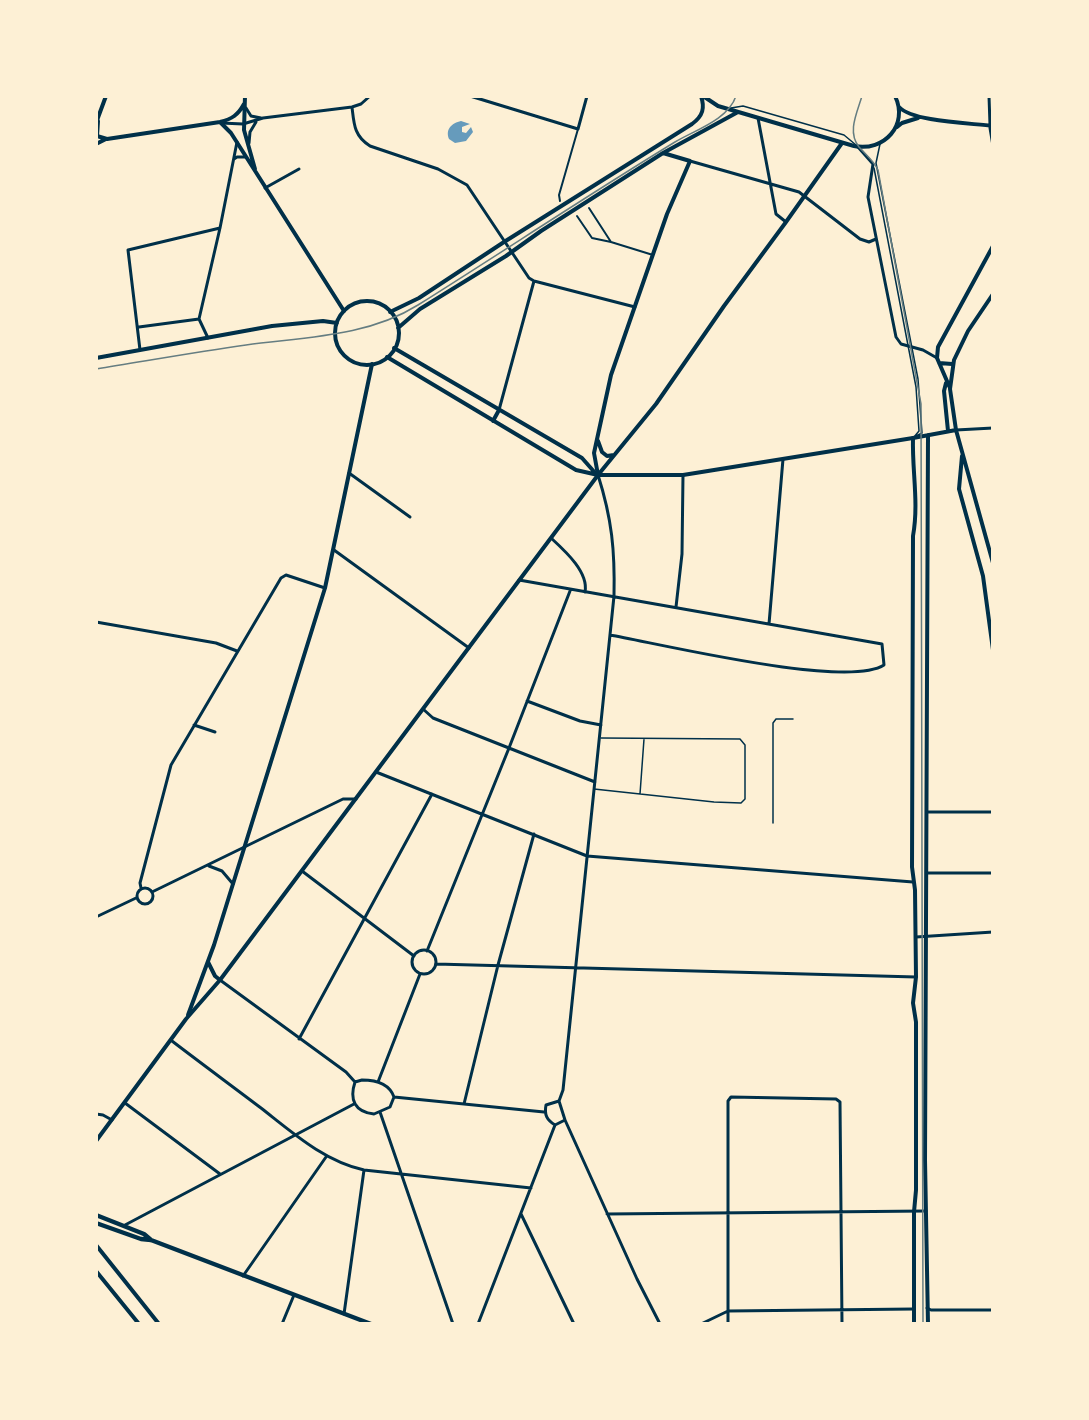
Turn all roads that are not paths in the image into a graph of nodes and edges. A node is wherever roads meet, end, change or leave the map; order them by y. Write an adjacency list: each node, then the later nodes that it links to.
1 (106, 96): 17 (main road)
2 (245, 96): 9 (main road)
3 (370, 96): 10 (street)
4 (470, 96): 22 (street)
5 (587, 96): 22 (street)
6 (702, 96): 12 (main road); 47 (main road)
7 (895, 96): 11 (main road)
8 (989, 96): 20 (street)
9 (244, 104): 14 (street); 18 (main road); 19 (main road)
10 (352, 107): 14 (street); 47 (street)
11 (899, 107): 16 (main road); 21 (main road)
12 (727, 109): 13 (main road); 29 (lane)
13 (738, 112): 15 (main road); 31 (main road)
14 (263, 118): 19 (street); 30 (street)
15 (759, 118): 25 (main road); 38 (street)
16 (920, 118): 20 (main road); 21 (main road)
17 (97, 121): 23 (main road)
18 (220, 122): 19 (street); 23 (main road); 24 (main road)
19 (243, 124): 30 (main road)
20 (991, 125): 26 (main road)
21 (896, 127): 28 (main road)
22 (578, 129): 41 (street)
23 (107, 139): 27 (main road)
24 (237, 142): 32 (main road); 33 (street)
25 (842, 143): 29 (main road); 40 (main road)
26 (993, 143)
27 (96, 144)
28 (880, 144): 29 (main road); 62 (lane)
29 (858, 147): 35 (street)
30 (249, 148): 37 (main road)
31 (663, 153): 34 (main road); 50 (main road)
32 (246, 157): 33 (street); 37 (main road)
33 (233, 161): 45 (street)
34 (690, 161): 38 (street); 51 (main road)
35 (873, 164): 46 (street); 62 (lane)
36 (299, 169): 39 (street)
37 (256, 174): 39 (main road)
38 (769, 183): 40 (street); 44 (street)
39 (265, 188): 55 (main road)
40 (806, 196): 44 (main road); 46 (street)
41 (560, 201)
42 (589, 208): 48 (street)
43 (577, 216): 48 (street)
44 (786, 222): 81 (main road)
45 (220, 228): 57 (street); 59 (street)
46 (876, 239): 62 (street)
47 (504, 242): 50 (street); 56 (main road)
48 (611, 242): 51 (street)
49 (993, 251): 67 (main road)
50 (510, 253): 52 (street); 60 (main road)
51 (653, 255): 54 (main road)
52 (534, 281): 54 (street); 72 (street)
53 (993, 294): 69 (main road)
54 (635, 307): 77 (main road)
55 (344, 311): 56 (main road); 58 (main road)
56 (390, 312): 60 (main road)
57 (199, 319): 59 (street); 61 (street)
58 (337, 323): 61 (main road); 68 (main road)
59 (138, 327): 64 (street)
60 (398, 328): 63 (main road)
61 (208, 338): 64 (main road)
62 (910, 347): 67 (street); 79 (lane)
63 (394, 348): 65 (main road); 72 (main road)
64 (140, 350): 66 (main road)
65 (387, 357): 68 (main road); 73 (main road)
66 (96, 358)
67 (938, 361): 69 (main road); 70 (main road)
68 (372, 364): 83 (main road)
69 (952, 364): 71 (main road)
70 (946, 382): 71 (main road); 76 (main road)
71 (950, 389): 75 (main road)
72 (499, 410): 73 (main road); 84 (main road)
73 (493, 421): 84 (main road)
74 (993, 428): 75 (street)
75 (956, 430): 76 (main road); 80 (main road)
76 (948, 432): 78 (main road)
77 (599, 435): 81 (main road); 84 (main road)
78 (928, 435): 79 (main road); 117 (main road)
79 (913, 438): 82 (main road); 128 (main road)
80 (963, 452): 89 (main road); 100 (main road)
81 (615, 455): 84 (main road)
82 (783, 459): 85 (main road); 97 (street)
83 (349, 473): 86 (street); 88 (main road)
84 (598, 475): 85 (main road); 87 (main road); 94 (street)
85 (683, 475): 95 (street)
86 (410, 517)
87 (551, 538): 90 (main road); 93 (street)
88 (334, 550): 91 (main road); 99 (street)
89 (993, 563)
90 (519, 580): 92 (street); 99 (main road)
91 (325, 588): 101 (street); 122 (main road)
92 (570, 591): 93 (street); 102 (street)
93 (585, 592): 94 (street)
94 (614, 596): 95 (street); 98 (street)
95 (676, 607): 97 (street)
96 (96, 622): 101 (street)
97 (769, 624): 98 (street)
98 (610, 635): 106 (street)
99 (469, 648): 103 (main road)
100 (993, 650)
101 (237, 651): 105 (street)
102 (527, 701): 106 (street); 110 (street)
103 (423, 709): 110 (street); 111 (main road)
104 (793, 719): 120 (lane)
105 (194, 724): 107 (street); 130 (street)
106 (601, 725): 108 (street)
107 (215, 732)
108 (600, 738): 109 (lane); 112 (street)
109 (644, 738): 115 (lane); 115 (lane)
110 (509, 748): 112 (street); 119 (street)
111 (376, 772): 114 (street); 116 (main road)
112 (595, 782): 113 (street)
113 (594, 789): 115 (lane); 123 (street)
114 (432, 794): 119 (street); 134 (street)
115 (640, 795)
116 (356, 799): 122 (street); 125 (main road)
117 (927, 812): 118 (street); 126 (main road)
118 (993, 812)
119 (483, 814): 121 (street); 138 (street)
120 (773, 823)
121 (534, 834): 123 (street); 142 (street)
122 (245, 846): 124 (street); 129 (main road)
123 (587, 856): 128 (street); 143 (street)
124 (207, 865): 129 (street); 131 (street)
125 (302, 871): 134 (street); 146 (main road)
126 (927, 873): 127 (street); 137 (main road)
127 (993, 873)
128 (913, 882): 136 (main road)
129 (233, 884): 140 (main road)
130 (141, 888): 131 (street); 132 (street)
131 (152, 892): 132 (street)
132 (136, 898): 133 (street)
133 (96, 917)
134 (365, 919): 139 (street); 148 (street)
135 (993, 932): 137 (street)
136 (916, 937): 137 (street); 145 (main road)
137 (927, 937): 170 (main road)
138 (427, 951): 139 (street); 141 (street)
139 (414, 956): 144 (street)
140 (208, 962): 146 (main road); 147 (main road)
141 (436, 964): 142 (street); 144 (street)
142 (498, 965): 143 (street); 156 (street)
143 (576, 967): 145 (street); 153 (street)
144 (420, 974): 150 (street)
145 (916, 977): 172 (main road)
146 (220, 980): 147 (main road); 148 (street)
147 (186, 1019): 149 (main road)
148 (299, 1039): 151 (street)
149 (172, 1041): 154 (main road); 163 (street)
150 (378, 1082): 151 (street); 152 (street)
151 (355, 1083): 155 (street)
152 (394, 1097): 156 (street); 157 (street)
153 (559, 1101): 158 (street); 161 (street)
154 (125, 1103): 160 (main road); 167 (street)
155 (354, 1104): 157 (street); 163 (street)
156 (464, 1104): 158 (street)
157 (380, 1112): 168 (street)
158 (544, 1112): 162 (street)
159 (96, 1114): 160 (street)
160 (112, 1120): 164 (main road)
161 (565, 1120): 162 (street); 175 (street)
162 (555, 1125): 169 (street)
163 (295, 1134): 165 (street); 167 (street)
164 (96, 1141)
165 (327, 1156): 166 (street); 182 (street)
166 (364, 1170): 168 (street); 189 (street)
167 (220, 1174): 178 (street)
168 (401, 1174): 169 (street); 194 (street)
169 (531, 1188): 174 (street)
170 (926, 1211): 172 (street); 184 (main road)
171 (842, 1212): 172 (street); 173 (street); 173 (street); 186 (street)
172 (914, 1212): 185 (main road)
173 (729, 1213): 175 (street); 188 (street)
174 (521, 1214): 195 (street); 196 (street)
175 (607, 1214): 197 (street)
176 (96, 1215): 178 (main road)
177 (96, 1223): 179 (main road)
178 (125, 1226): 179 (main road)
179 (152, 1240): 182 (main road)
180 (96, 1245): 191 (main road)
181 (96, 1271): 190 (main road)
182 (243, 1275): 183 (main road)
183 (294, 1295): 189 (main road); 192 (street)
184 (927, 1308): 187 (street); 202 (main road)
185 (914, 1309): 186 (street); 201 (main road)
186 (842, 1310): 188 (street); 200 (street)
187 (993, 1310)
188 (728, 1311): 198 (street); 199 (street)
189 (344, 1314): 193 (main road)
190 (139, 1324)
191 (159, 1324)
192 (282, 1324)
193 (371, 1324)
194 (453, 1324)
195 (478, 1324)
196 (574, 1324)
197 (660, 1324)
198 (701, 1324)
199 (728, 1324)
200 (842, 1324)
201 (914, 1324)
202 (928, 1324)

